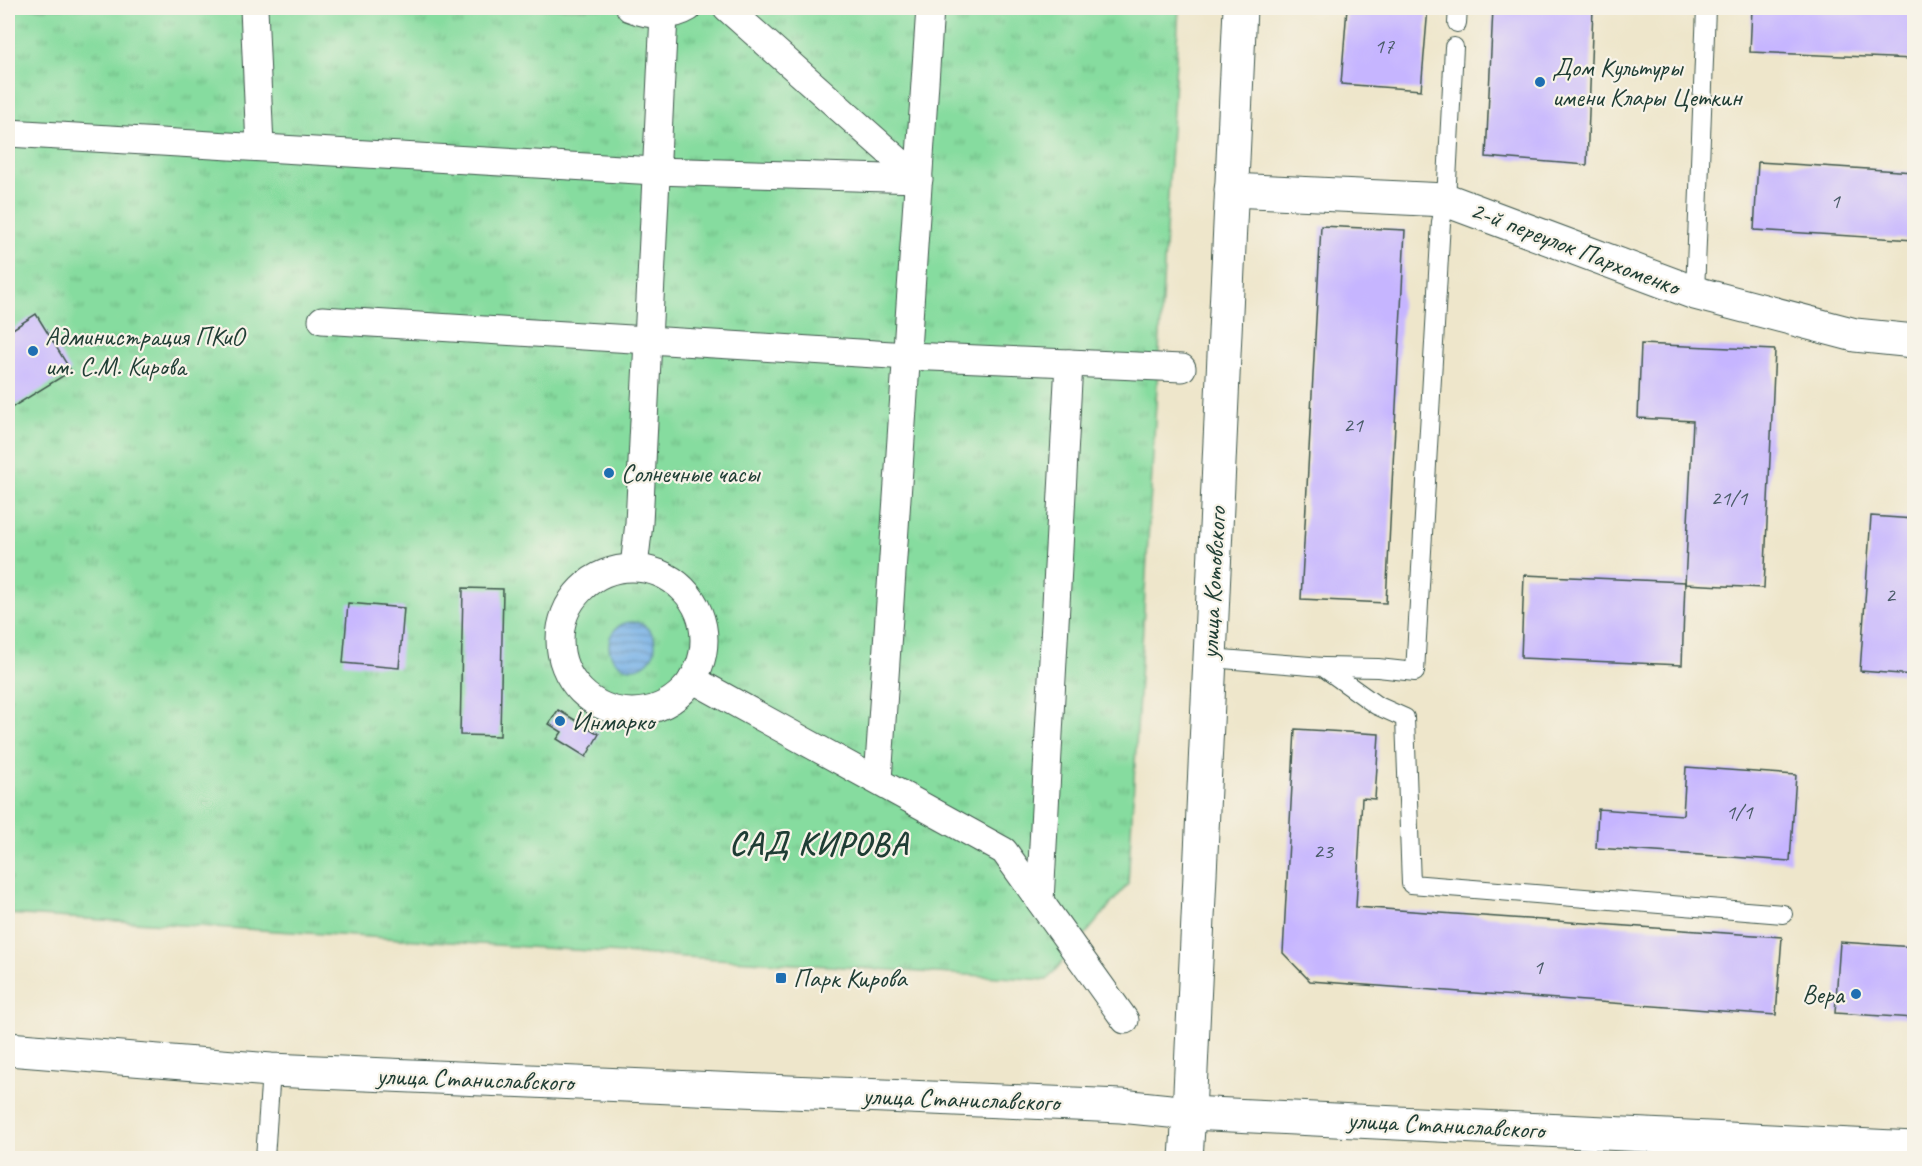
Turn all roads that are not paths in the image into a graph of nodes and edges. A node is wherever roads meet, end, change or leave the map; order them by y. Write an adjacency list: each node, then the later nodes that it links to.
1 (254, 8): 10 (street)
2 (630, 8): 7 (street)
3 (727, 8): 12 (street)
4 (930, 8): 12 (street)
5 (1240, 8): 13 (main road, улица Котовского)
6 (1706, 8): 15 (lane)
7 (676, 11): 11 (street)
8 (1454, 47): 14 (lane)
9 (8, 132): 10 (street)
10 (260, 147): 11 (street)
11 (656, 171): 12 (street); 17 (street)
12 (919, 179): 19 (street)
13 (1231, 190): 14 (main road, 2-й переулок Пархоменко); 23 (main road, улица Котовского)
14 (1446, 200): 15 (main road, 2-й переулок Пархоменко); 24 (lane)
15 (1695, 293): 18 (main road, 2-й переулок Пархоменко)
16 (322, 320): 17 (street)
17 (648, 340): 19 (street); 22 (street)
18 (1914, 341)
19 (908, 357): 20 (street); 26 (street)
20 (1069, 363): 21 (street); 27 (street)
21 (1182, 369)
22 (634, 567): 25 (street); 25 (street)
23 (1210, 658): 24 (lane); 32 (main road, улица Котовского)
24 (1323, 667): 28 (lane)
25 (692, 679): 26 (street)
26 (879, 780): 27 (street)
27 (1040, 901): 29 (street)
28 (1783, 914)
29 (1125, 1020)
30 (8, 1049): 31 (main road, улица Станиславского)
31 (271, 1070): 32 (main road, улица Станиславского); 35 (lane)
32 (1189, 1113): 34 (main road, улица Станиславского); 36 (main road, улица Котовского)
33 (1914, 1148): 34 (main road, улица Станиславского)
34 (1754, 1149)
35 (265, 1158)
36 (1186, 1158)

